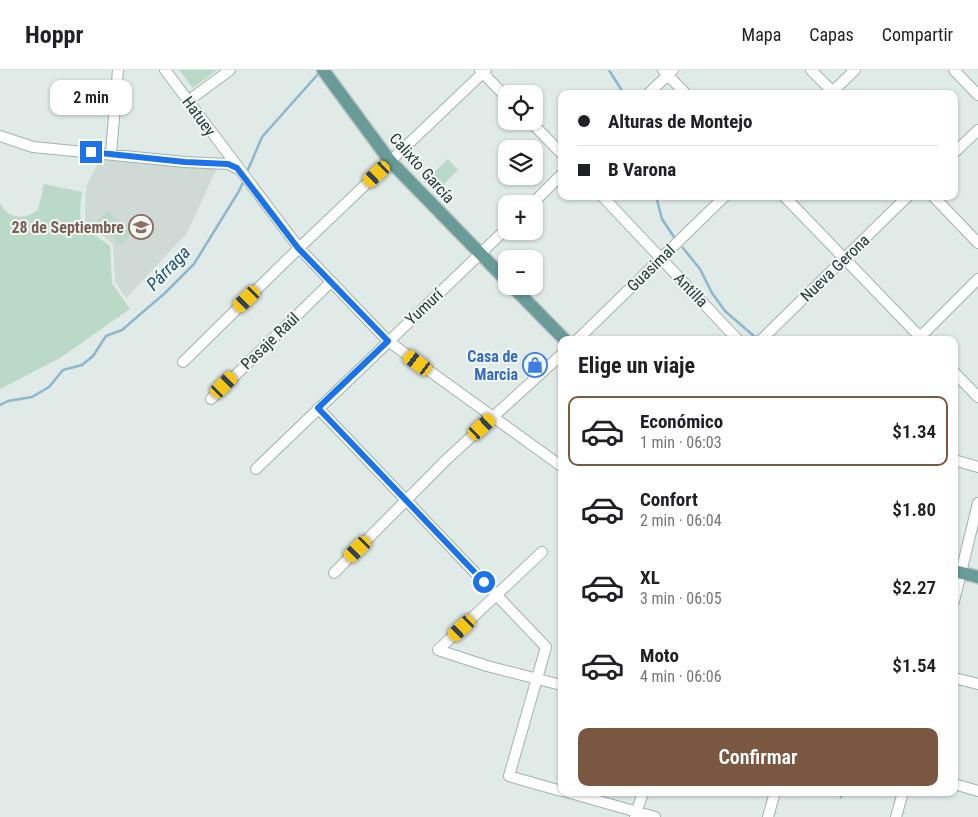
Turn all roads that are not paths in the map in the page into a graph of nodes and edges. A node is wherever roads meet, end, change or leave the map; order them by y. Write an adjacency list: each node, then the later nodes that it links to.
1 (118, 70): 22 (street)
2 (165, 70): 16 (street, Hatuey)
3 (230, 70): 16 (street)
4 (811, 70): 13 (street)
5 (855, 70): 14 (street)
6 (954, 70): 15 (street)
7 (483, 71): 10 (street); 23 (street)
8 (668, 72): 11 (street); 12 (street)
9 (326, 74): 23 (main road, Calixto García)
10 (498, 88)
11 (652, 90)
12 (683, 90)
13 (829, 90)
14 (835, 90)
15 (978, 95)
16 (188, 102): 24 (street, Hatuey)
17 (539, 130): 21 (street)
18 (978, 130): 20 (street)
19 (0, 136): 22 (street)
20 (958, 149)
21 (558, 150)
22 (111, 153): 24 (street)
23 (390, 161): 34 (street); 35 (main road, Calixto García)
24 (237, 168): 34 (street, Hatuey)
25 (558, 178): 26 (street)
26 (541, 195)
27 (606, 200): 36 (street, Antilla)
28 (721, 200): 36 (street, Guasimal)
29 (788, 200): 37 (street)
30 (904, 200): 37 (street, Nueva Gerona)
31 (937, 200): 33 (street)
32 (498, 237): 35 (street, Yumurí)
33 (978, 243)
34 (298, 248): 40 (street, Hatuey); 50 (street)
35 (480, 254): 38 (main road, Calixto García); 48 (street, Yumurí)
36 (661, 259): 43 (street, Guasimal); 44 (street, Antilla)
37 (845, 259): 45 (street, Nueva Gerona); 46 (street)
38 (498, 272)
39 (978, 279): 47 (street)
40 (330, 283): 48 (street, Hatuey); 53 (street, Pasaje Raúl)
41 (521, 295): 42 (main road)
42 (561, 336)
43 (581, 336)
44 (734, 336)
45 (765, 336)
46 (917, 336)
47 (923, 336)
48 (388, 341): 54 (street, Yumurí); 55 (street, Hatuey)
49 (558, 358): 55 (street)
50 (183, 362)
51 (958, 376): 52 (street)
52 (978, 397)
53 (211, 399)
54 (318, 408): 59 (street, Yumurí); 60 (street)
55 (493, 418): 57 (street, Hatuey); 60 (street)
56 (958, 461): 58 (street)
57 (558, 464)
58 (978, 467)
59 (256, 469)
60 (406, 502): 65 (street); 67 (street)
61 (978, 503): 63 (street)
62 (542, 552): 67 (street)
63 (958, 569)
64 (958, 572): 66 (main road)
65 (334, 573)
66 (978, 577)
67 (497, 595): 68 (street); 68 (street)
68 (537, 679): 70 (street); 73 (street)
69 (958, 679): 71 (street)
70 (558, 684)
71 (978, 684)
72 (958, 785): 74 (street)
73 (558, 790)
74 (978, 791)
75 (579, 796): 79 (street)
76 (641, 796): 79 (street)
77 (774, 796): 81 (street)
78 (902, 796): 82 (street)
79 (636, 815): 80 (street)
80 (655, 817)
81 (768, 817)
82 (896, 817)

